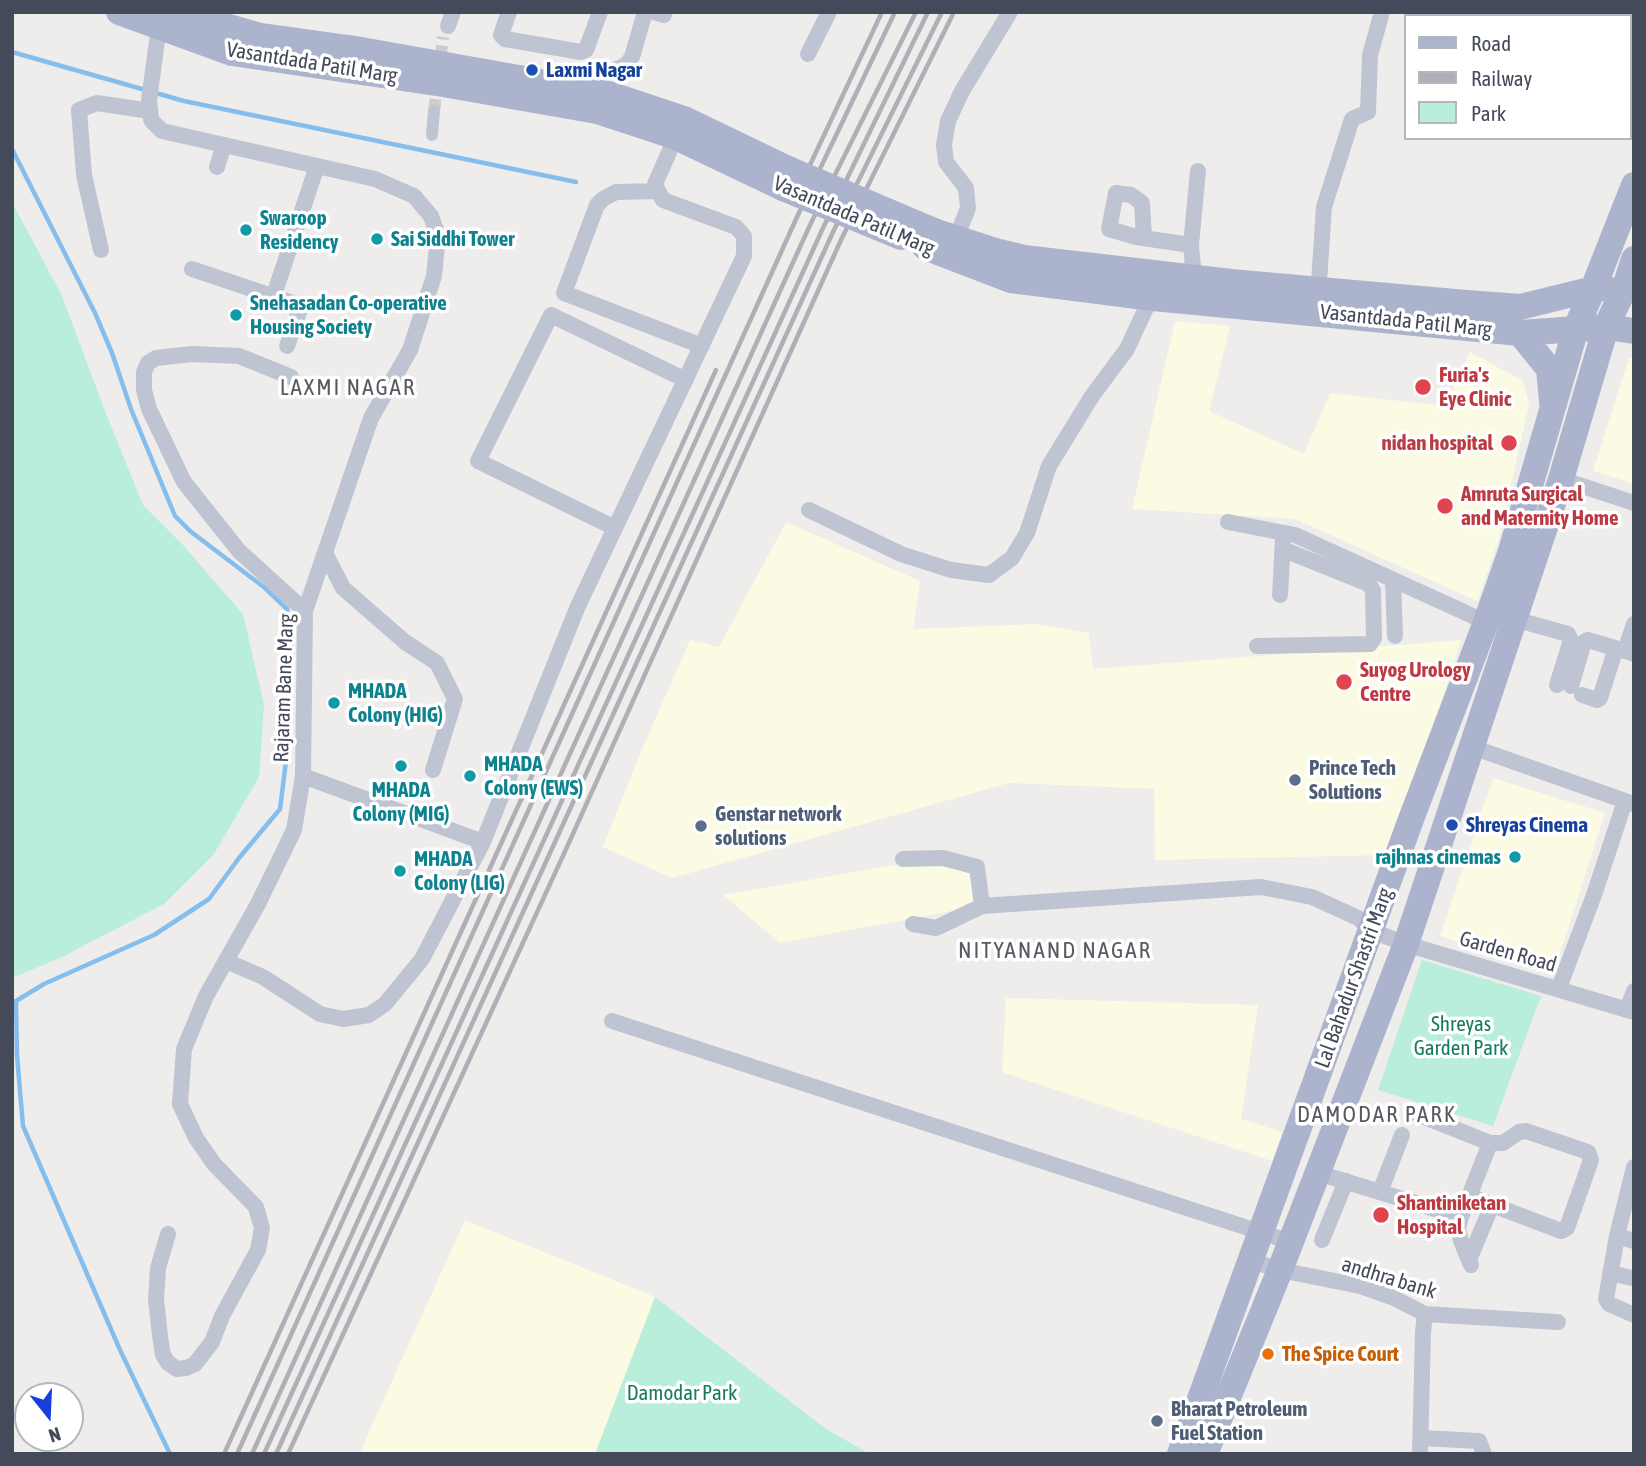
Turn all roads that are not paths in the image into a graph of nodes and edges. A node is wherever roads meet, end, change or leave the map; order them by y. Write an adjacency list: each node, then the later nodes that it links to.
1 (119, 12): 8 (main road, Vasantdada Patil Marg)
2 (509, 12): 3 (street)
3 (600, 12)
4 (645, 12): 10 (street)
5 (829, 12): 9 (street)
6 (1010, 12): 21 (street)
7 (1382, 12): 33 (street)
8 (166, 17): 11 (street); 13 (main road, Vasantdada Patil Marg)
9 (808, 54)
10 (615, 71)
11 (150, 111): 15 (street, Rajaram Bane Marg); 24 (street)
12 (434, 111): 14 (street)
13 (680, 128): 20 (street); 21 (main road, Vasantdada Patil Marg, bridge)
14 (432, 135)
15 (224, 145): 16 (street, Rajaram Bane Marg); 17 (street)
16 (317, 166): 32 (street); 50 (street, Rajaram Bane Marg)
17 (217, 167)
18 (1198, 171): 23 (street)
19 (1634, 185): 30 (main road, Lal Bahadur Shastri Marg)
20 (658, 191): 40 (street); 40 (street)
21 (928, 236): 28 (main road, Vasantdada Patil Marg)
22 (1144, 238): 23 (street)
23 (1191, 245): 27 (street)
24 (102, 250)
25 (1634, 259): 29 (main road, Lal Bahadur Shastri Marg)
26 (192, 269): 32 (street)
27 (1194, 278): 28 (main road, Vasantdada Patil Marg); 31 (main road, Vasantdada Patil Marg)
28 (1154, 286): 31 (main road, Vasantdada Patil Marg); 46 (street)
29 (1629, 288): 30 (main road, Vasantdada Patil Marg); 35 (main road, Lal Bahadur Shastri Marg)
30 (1593, 289): 34 (main road, Vasantdada Patil Marg); 36 (main road, Lal Bahadur Shastri Marg)
31 (1229, 293): 33 (main road, Vasantdada Patil Marg)
32 (274, 295): 39 (street)
33 (1317, 301): 34 (main road, Vasantdada Patil Marg)
34 (1476, 316): 38 (main road, Vasantdada Patil Marg)
35 (1606, 327): 36 (main road, Vasantdada Patil Marg); 37 (main road, Vasantdada Patil Marg); 44 (main road, Lal Bahadur Shastri Marg)
36 (1576, 328): 38 (main road, Vasantdada Patil Marg); 43 (main road, Lal Bahadur Shastri Marg)
37 (1634, 331)
38 (1520, 333): 43 (main road)
39 (287, 346)
40 (702, 346): 42 (street)
41 (291, 377): 53 (street)
42 (686, 380): 48 (street); 48 (street)
43 (1553, 413): 55 (main road, Lal Bahadur Shastri Marg)
44 (1561, 479): 45 (street); 54 (main road, Lal Bahadur Shastri Marg)
45 (1634, 503)
46 (808, 510)
47 (1228, 522): 49 (street)
48 (615, 528): 65 (street)
49 (1283, 541): 51 (street); 52 (street); 58 (street)
50 (325, 553): 53 (street, Rajaram Bane Marg); 62 (street)
51 (1393, 580): 55 (street); 57 (street)
52 (1280, 595)
53 (305, 611): 63 (street, Rajaram Bane Marg)
54 (1514, 619): 60 (street); 61 (main road, Lal Bahadur Shastri Marg)
55 (1486, 622): 69 (main road, Lal Bahadur Shastri Marg)
56 (1634, 624): 59 (street)
57 (1395, 636)
58 (1257, 646)
59 (1625, 651): 60 (street); 60 (street)
60 (1570, 689)
61 (1472, 747): 64 (street); 70 (main road, Lal Bahadur Shastri Marg)
62 (433, 770)
63 (303, 776): 65 (street); 71 (street, Rajaram Bane Marg)
64 (1629, 802): 72 (street)
65 (483, 842): 71 (street)
66 (903, 859): 67 (street)
67 (982, 906): 68 (street); 69 (street, Garden Road)
68 (913, 925)
69 (1372, 931): 70 (street, Garden Road); 87 (main road, Lal Bahadur Shastri Marg)
70 (1406, 944): 72 (street, Garden Road); 79 (main road, Lal Bahadur Shastri Marg)
71 (226, 961): 86 (street, Rajaram Bane Marg)
72 (1559, 988): 73 (street, Garden Road)
73 (1632, 1003)
74 (612, 1021): 87 (street)
75 (1417, 1114): 77 (street)
76 (1402, 1135): 82 (street)
77 (1490, 1143): 83 (street); 84 (street)
78 (1634, 1167): 81 (street)
79 (1318, 1173): 80 (street); 91 (main road, Lal Bahadur Shastri Marg)
80 (1346, 1181): 82 (street); 89 (street)
81 (1631, 1188): 88 (street)
82 (1380, 1192): 85 (street)
83 (1469, 1196): 84 (street); 85 (street)
84 (1492, 1205): 85 (street)
85 (1461, 1217)
86 (168, 1234)
87 (1260, 1234): 91 (street); 92 (main road, Lal Bahadur Shastri Marg)
88 (1617, 1236): 90 (street); 94 (street)
89 (1322, 1240)
90 (1634, 1241)
91 (1291, 1242): 93 (main road, Lal Bahadur Shastri Marg)
92 (1252, 1261): 93 (street, andhra bank); 100 (main road, Lal Bahadur Shastri Marg)
93 (1280, 1270): 96 (street, andhra bank); 101 (main road, Lal Bahadur Shastri Marg)
94 (1610, 1273): 95 (street); 97 (street)
95 (1632, 1278)
96 (1425, 1314): 98 (street, andhra bank); 99 (street)
97 (1633, 1315)
98 (1559, 1322)
99 (1421, 1446): 102 (street)
100 (1180, 1454)
101 (1205, 1454)
102 (1484, 1454)

